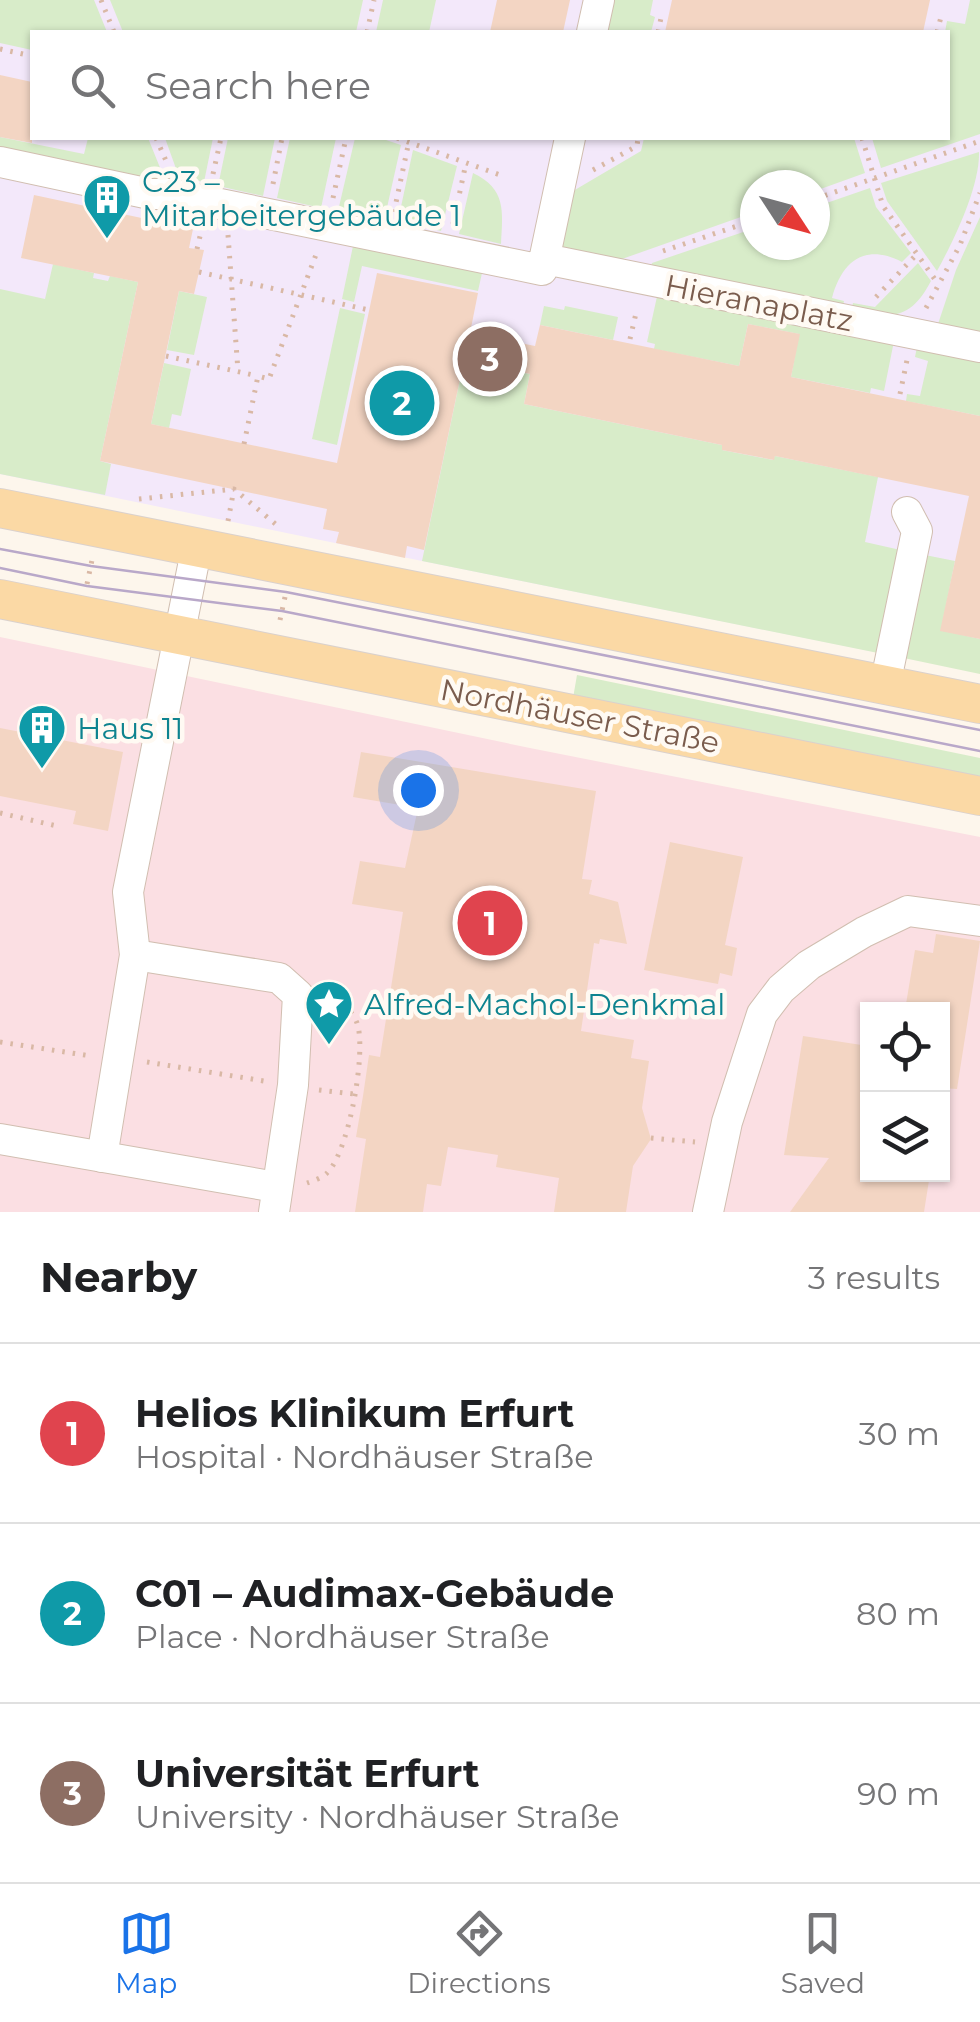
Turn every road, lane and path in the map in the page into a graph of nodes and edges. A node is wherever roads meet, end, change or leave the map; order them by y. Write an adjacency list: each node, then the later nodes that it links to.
1 (102, 0): 6 (path)
2 (374, 0): 7 (path)
3 (598, 0): 8 (street)
4 (940, 17): 10 (path)
5 (661, 18): 9 (path)
6 (113, 30)
7 (367, 30)
8 (592, 30)
9 (658, 30)
10 (937, 30)
11 (0, 49): 12 (path)
12 (30, 56)
13 (282, 140): 28 (path)
14 (346, 140): 30 (path)
15 (403, 140): 20 (path)
16 (570, 140): 35 (street)
17 (638, 140): 21 (path)
18 (863, 140): 25 (path)
19 (980, 141): 25 (path)
20 (409, 142): 23 (path); 32 (path)
21 (625, 154)
22 (0, 162): 29 (street, Hieranaplatz)
23 (466, 163): 24 (path); 33 (path)
24 (503, 176)
25 (874, 179): 26 (path); 34 (path)
26 (830, 194)
27 (980, 194): 39 (path)
28 (270, 197)
29 (226, 205): 30 (street, Hieranaplatz); 38 (path)
30 (328, 225): 32 (street, Hieranaplatz); 40 (path)
31 (740, 225): 37 (path, Hieranaplatz)
32 (388, 238): 33 (street, Hieranaplatz)
33 (447, 250): 35 (street, Hieranaplatz)
34 (917, 254): 39 (path); 42 (path)
35 (544, 265): 37 (street, Hieranaplatz)
36 (199, 272): 38 (path)
37 (606, 272): 42 (street, Hieranaplatz)
38 (232, 280): 40 (path); 46 (path)
39 (939, 284): 43 (path)
40 (301, 295): 41 (path); 47 (path)
41 (369, 310)
42 (845, 320): 43 (street, Hieranaplatz)
43 (912, 334): 44 (street, Hieranaplatz)
44 (980, 348)
45 (166, 356): 46 (path)
46 (238, 372): 47 (path)
47 (258, 376): 48 (path)
48 (244, 444)
49 (234, 490): 50 (path); 53 (path); 54 (path)
50 (127, 500)
51 (0, 508): 55 (main road)
52 (907, 512): 62 (street)
53 (228, 521)
54 (285, 533)
55 (198, 546): 61 (street); 62 (main road)
56 (92, 557): 58 (path)
57 (286, 592): 60 (path)
58 (85, 594)
59 (0, 599): 61 (main road, Nordhäuser Straße)
60 (285, 626)
61 (177, 649): 64 (main road, Nordhäuser Straße); 68 (street)
62 (885, 685): 63 (main road)
63 (980, 704)
64 (980, 796)
65 (0, 813): 66 (path)
66 (57, 826)
67 (980, 920): 76 (street)
68 (135, 955): 69 (street); 71 (street)
69 (298, 995): 72 (street); 73 (path)
70 (0, 1042): 71 (path)
71 (119, 1059): 72 (path); 77 (street)
72 (293, 1086): 73 (path); 78 (street)
73 (354, 1094): 78 (path)
74 (651, 1138): 76 (path)
75 (0, 1139): 77 (street)
76 (723, 1144): 79 (street)
77 (102, 1157): 78 (street)
78 (276, 1193)
79 (708, 1212)

